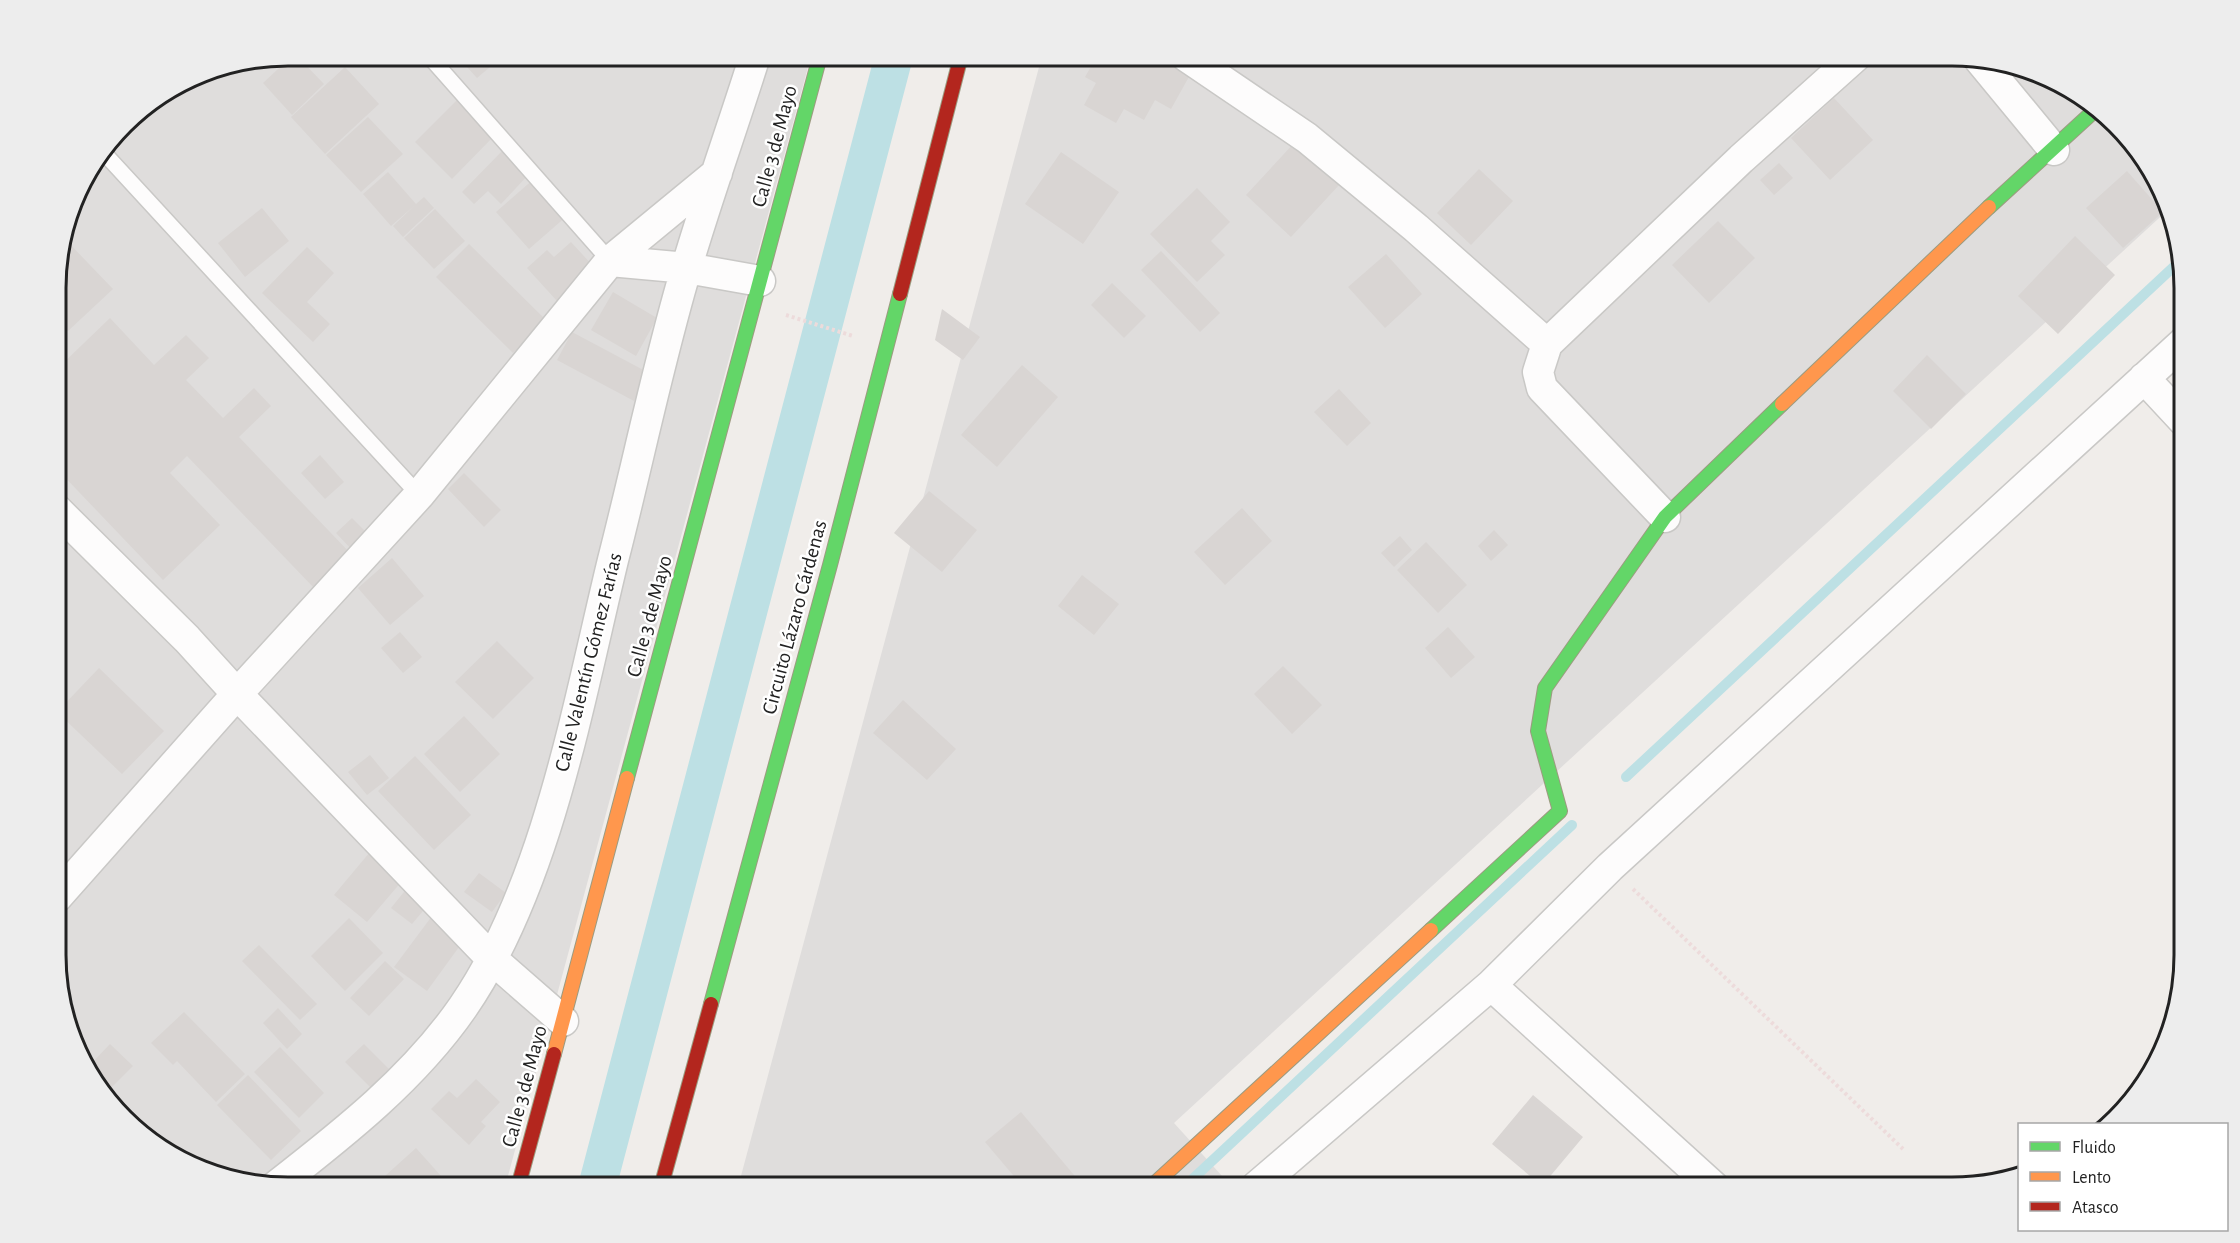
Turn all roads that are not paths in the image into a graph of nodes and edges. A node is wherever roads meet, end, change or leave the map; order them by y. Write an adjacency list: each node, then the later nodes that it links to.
1 (438, 66): 12 (lane)
2 (752, 66): 11 (street, Calle Valentín Gómez Farías)
3 (816, 66): 14 (street, Calle 3 de Mayo)
4 (958, 66): 29 (street, Circuito Lázaro Cárdenas)
5 (1201, 66): 15 (street)
6 (1845, 66): 15 (street)
7 (1987, 69): 9 (street)
8 (2090, 115): 9 (street)
9 (2054, 150): 20 (street)
10 (108, 158): 19 (lane)
11 (717, 173): 12 (street); 13 (street, Calle Valentín Gómez Farías)
12 (610, 261): 13 (street); 19 (street)
13 (687, 268): 14 (street); 24 (street, Calle Valentín Gómez Farías)
14 (760, 280): 26 (street, Calle 3 de Mayo)
15 (1547, 344): 20 (street)
16 (2174, 351): 17 (street)
17 (2144, 378): 18 (street); 25 (street)
18 (2174, 410)
19 (419, 495): 22 (street)
20 (1665, 517): 30 (street)
21 (66, 519): 22 (street)
22 (237, 694): 23 (street); 24 (street)
23 (66, 887)
24 (492, 959): 26 (street); 27 (street, Calle Valentín Gómez Farías)
25 (1491, 985): 31 (street); 32 (street)
26 (563, 1020): 28 (street, Calle 3 de Mayo)
27 (288, 1177)
28 (521, 1177)
29 (664, 1177)
30 (1162, 1177)
31 (1270, 1177)
32 (1703, 1177)

